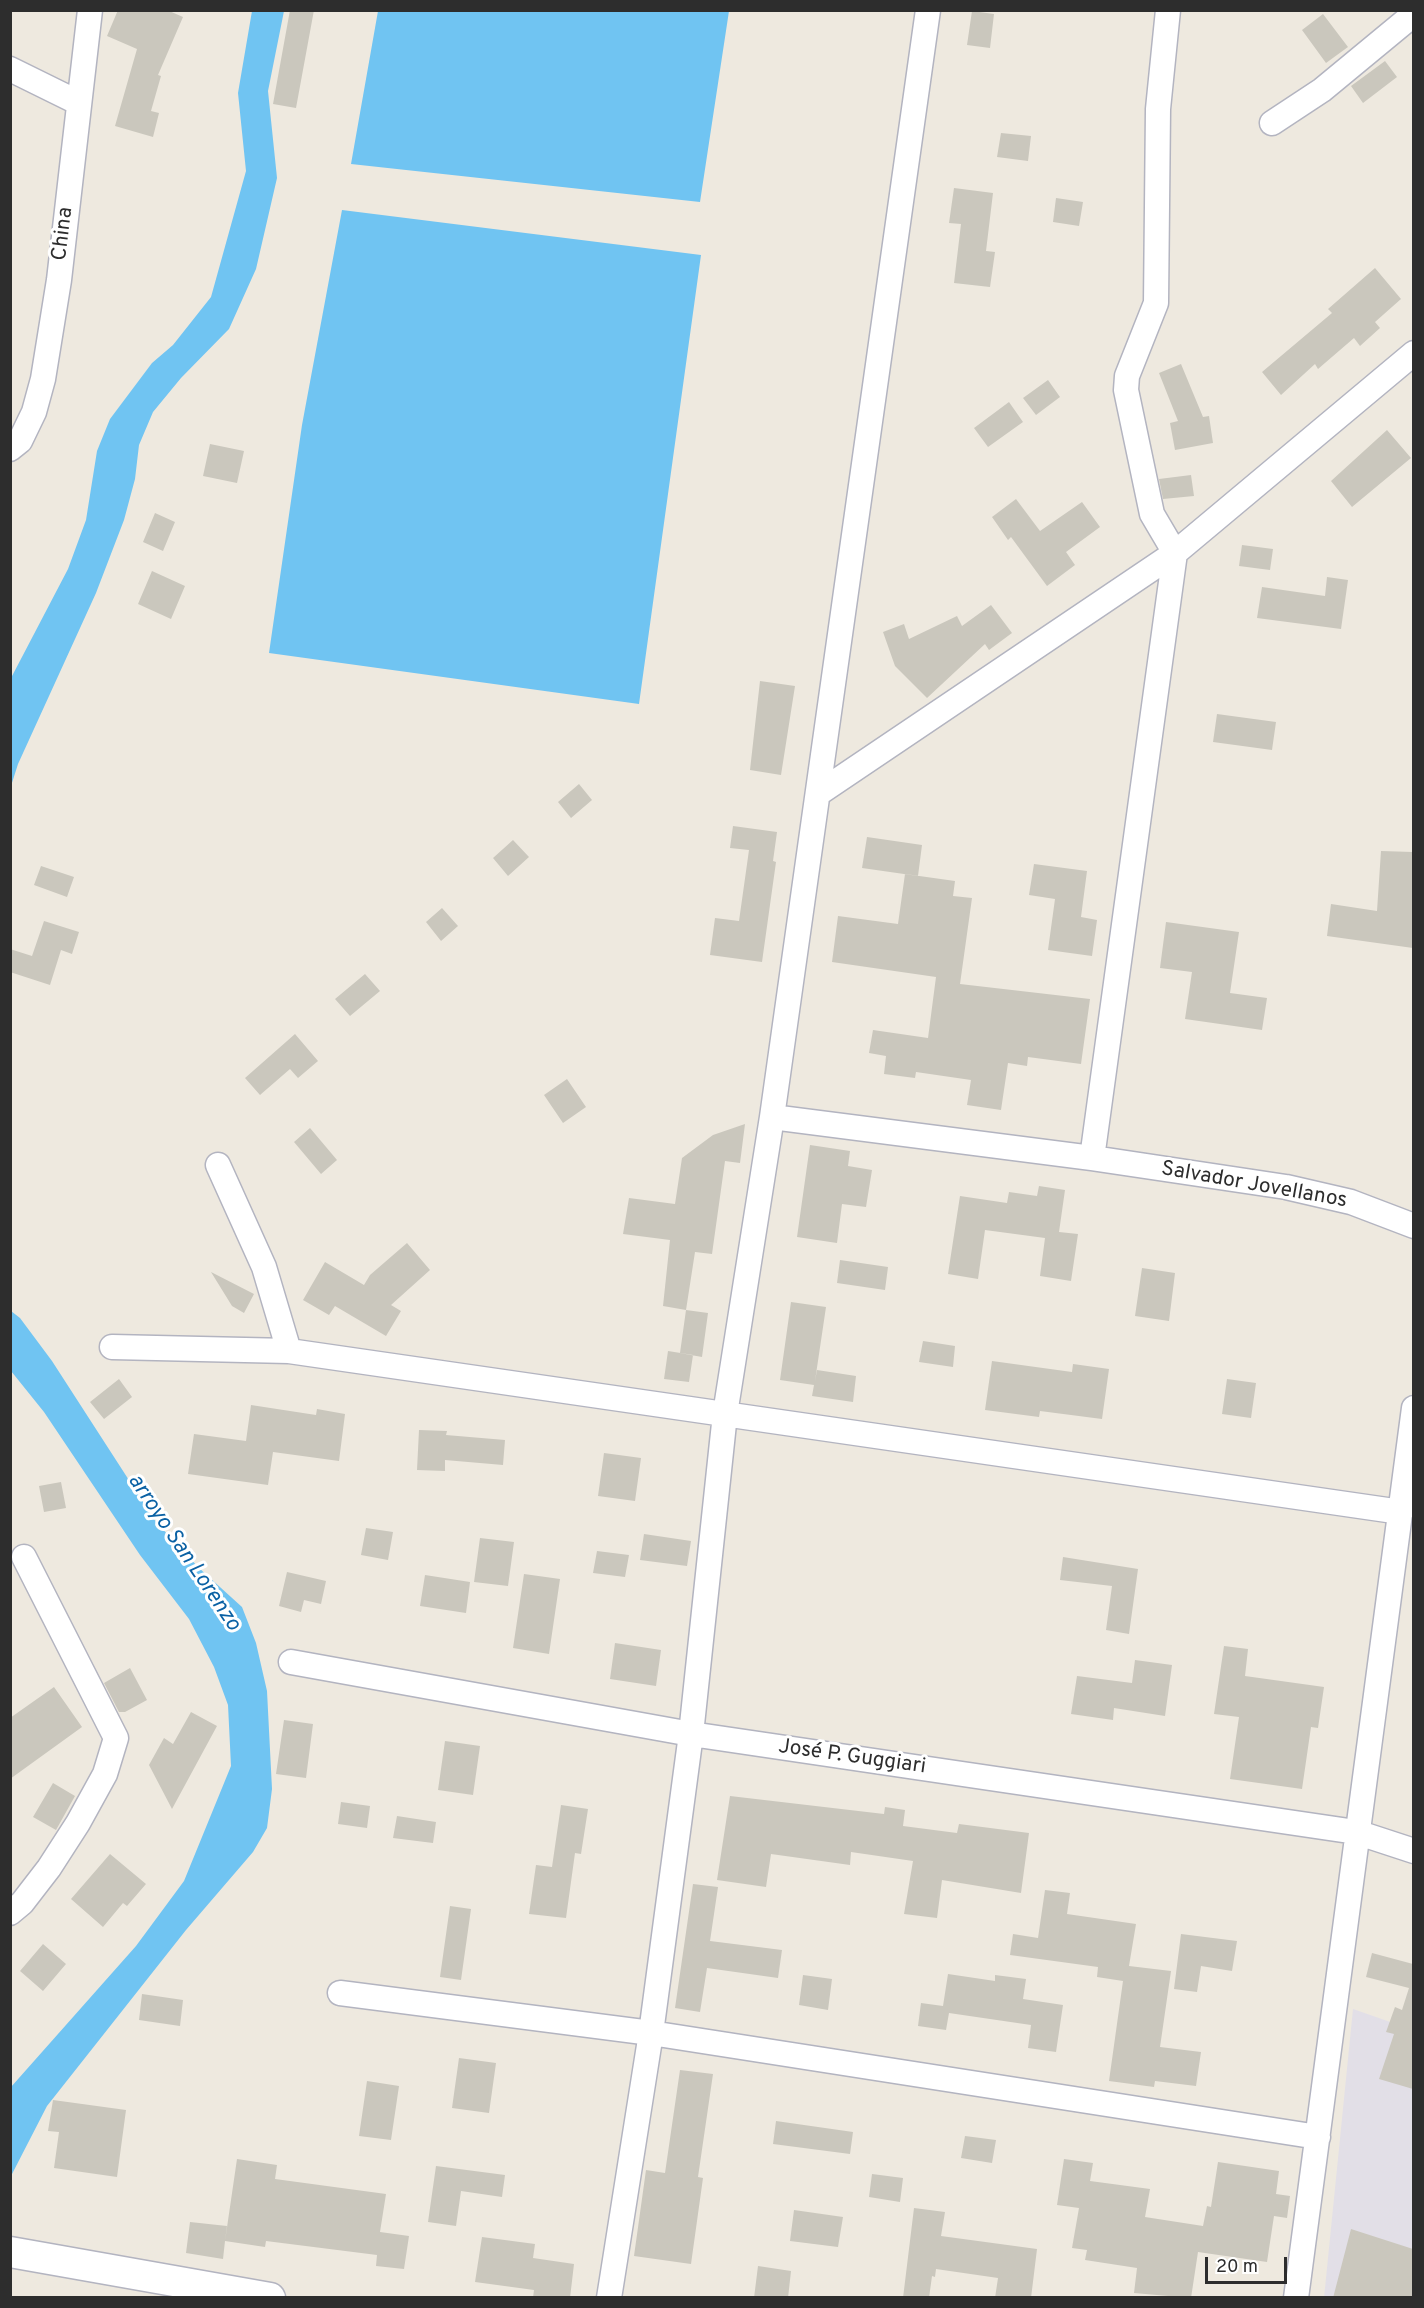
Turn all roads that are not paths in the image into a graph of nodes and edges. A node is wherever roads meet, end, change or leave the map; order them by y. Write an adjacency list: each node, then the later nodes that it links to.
1 (90, 10): 6 (street, China)
2 (928, 10): 11 (street)
3 (1168, 10): 10 (street)
4 (1413, 14): 7 (street)
5 (10, 69): 6 (street)
6 (79, 103): 9 (street, China)
7 (1272, 123)
8 (1413, 353): 10 (street)
9 (14, 442)
10 (1175, 553): 11 (street); 13 (street)
11 (819, 793): 12 (street)
12 (772, 1116): 13 (street, Salvador Jovellanos); 19 (street)
13 (1092, 1158): 15 (street, Salvador Jovellanos)
14 (218, 1165): 17 (street)
15 (1413, 1226)
16 (112, 1347): 17 (street)
17 (289, 1351): 19 (street)
18 (1413, 1408): 20 (street)
19 (725, 1414): 20 (street); 23 (street)
20 (1401, 1512): 24 (street)
21 (24, 1557): 26 (street)
22 (291, 1662): 23 (street, José P. Guggiari)
23 (691, 1734): 24 (street, José P. Guggiari); 28 (street)
24 (1356, 1832): 25 (street, José P. Guggiari); 29 (street)
25 (1413, 1851)
26 (14, 1901)
27 (340, 1993): 28 (street)
28 (651, 2033): 29 (street); 32 (street)
29 (1318, 2137): 33 (street)
30 (10, 2252): 31 (street)
31 (270, 2298)
32 (609, 2298)
33 (1296, 2298)

